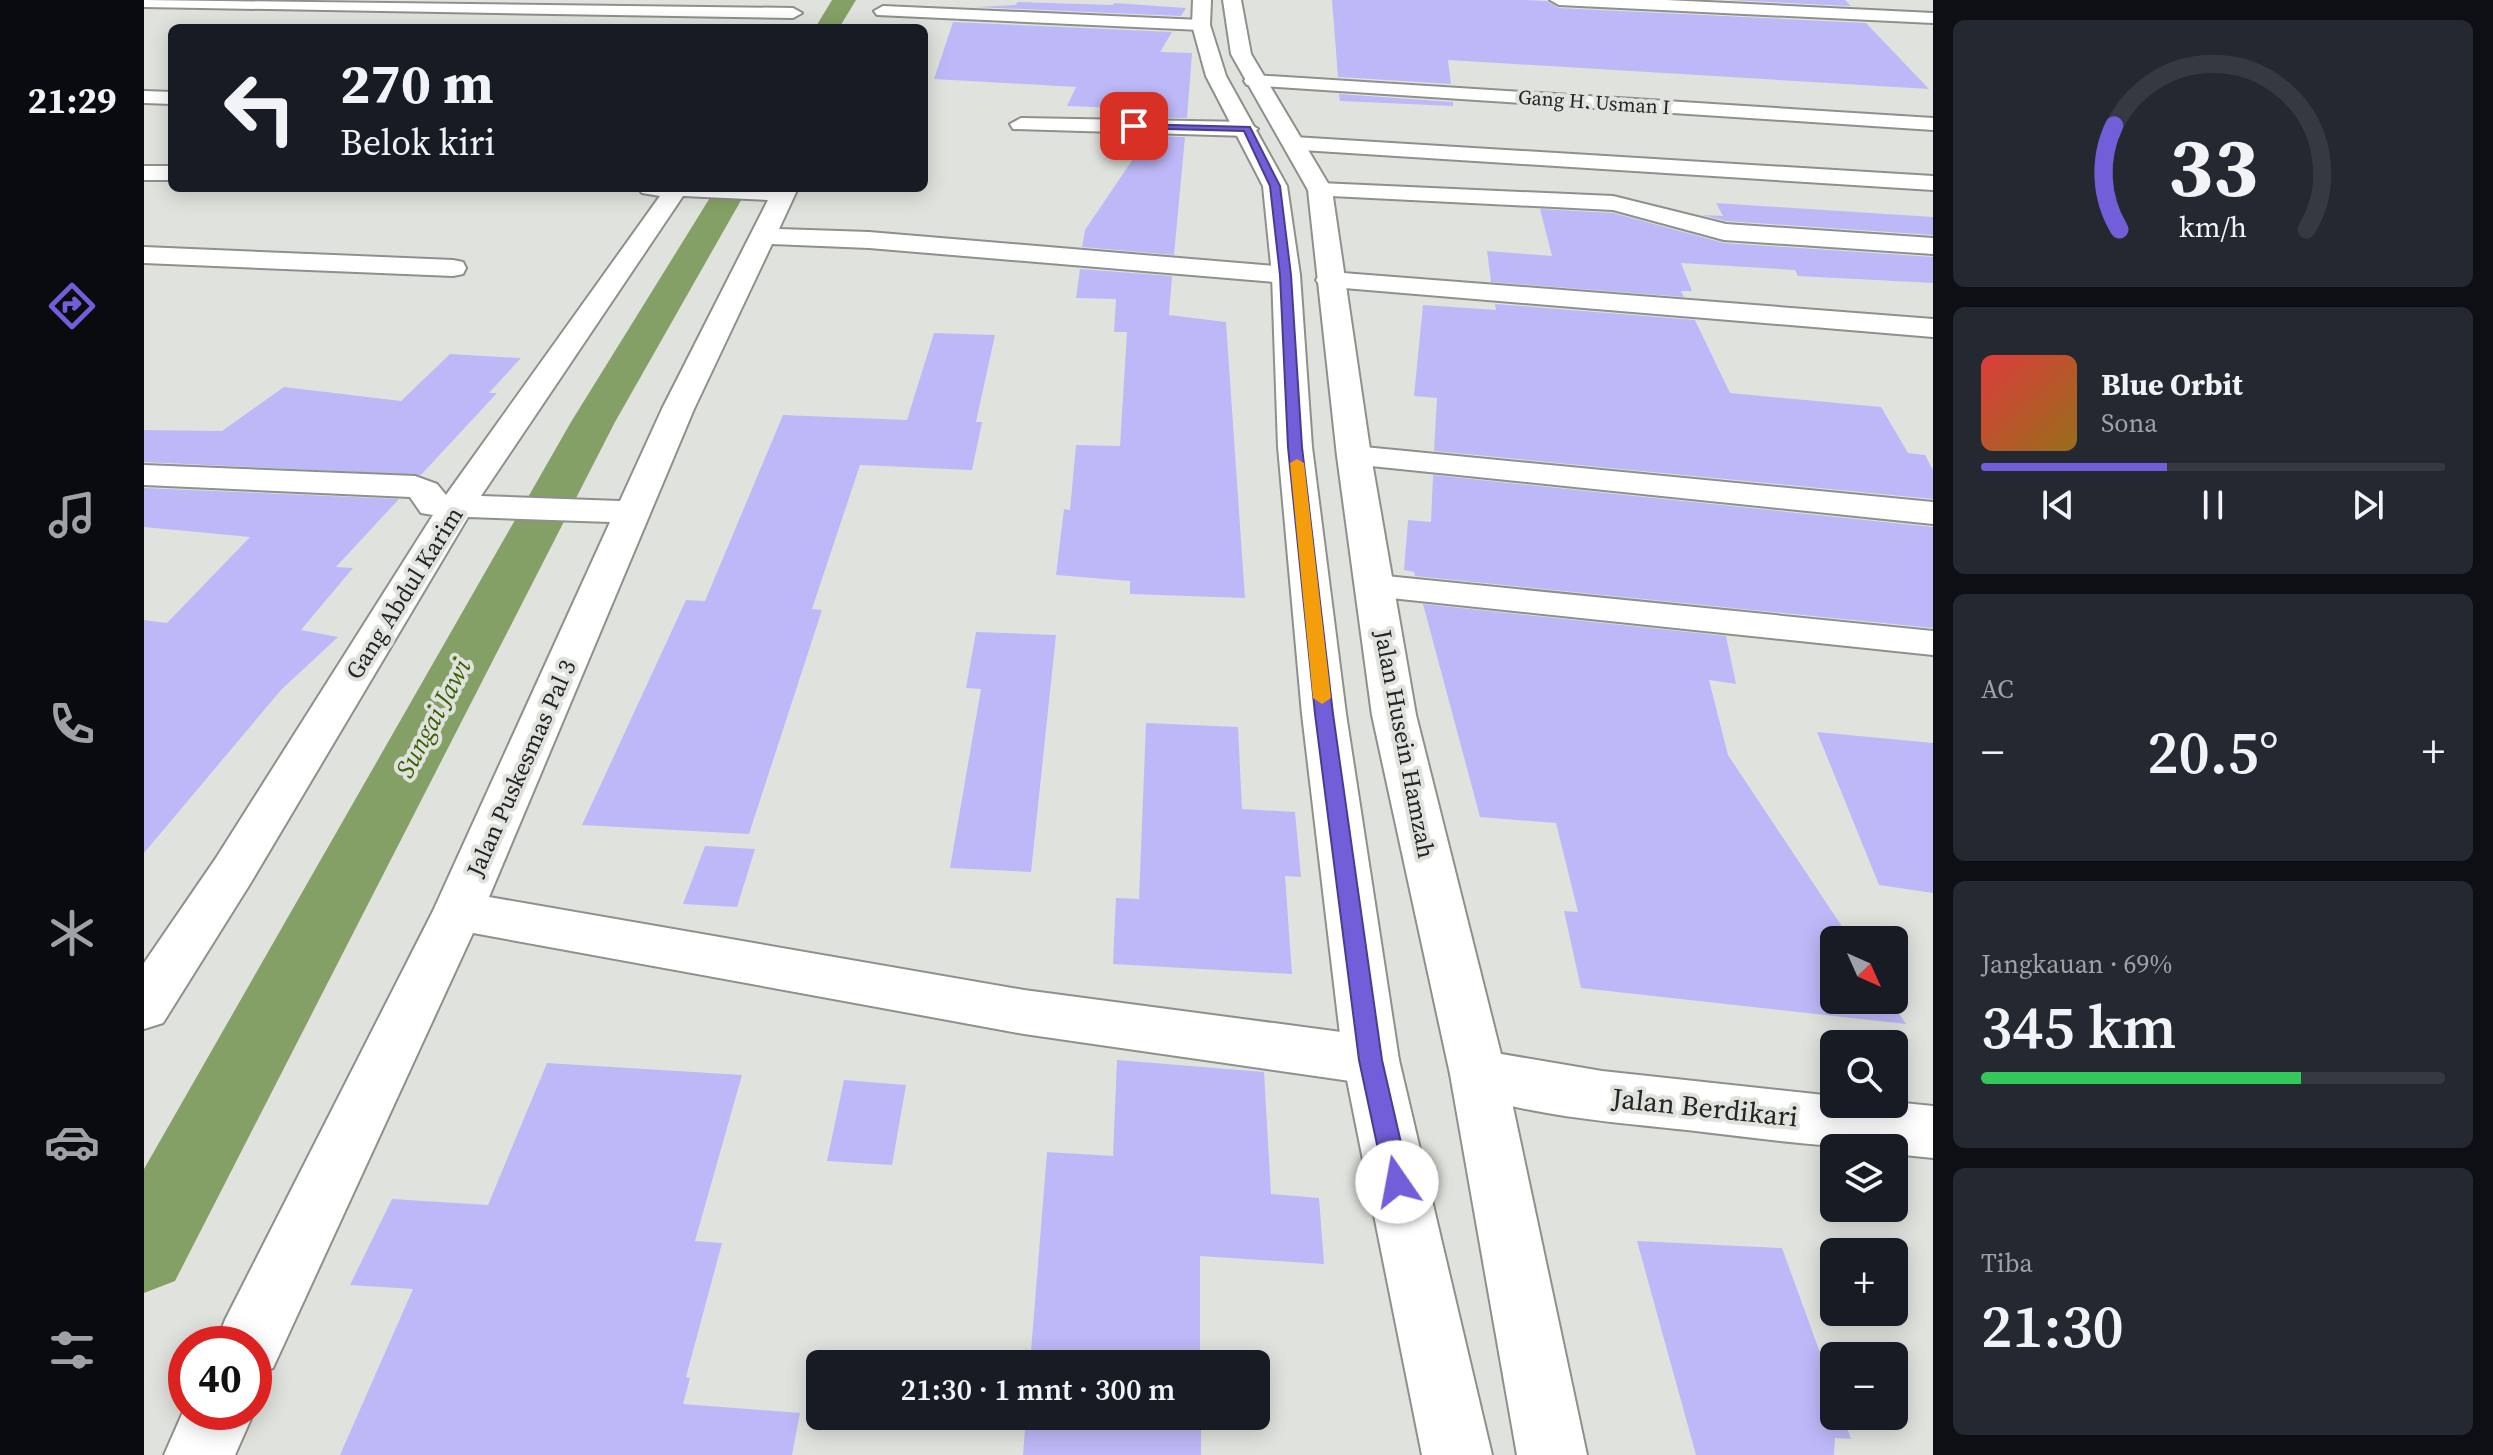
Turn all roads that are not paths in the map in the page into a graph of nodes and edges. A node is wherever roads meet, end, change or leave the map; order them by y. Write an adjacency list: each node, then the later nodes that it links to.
1 (1559, 0): 6 (street)
2 (144, 2): 5 (street)
3 (885, 6): 4 (street); 7 (street)
4 (1212, 8): 8 (street, Jalan Husein Hamzah); 13 (street)
5 (792, 14)
6 (1933, 18)
7 (874, 24)
8 (1254, 81): 12 (street, Gang H. Usman I); 14 (street, Jalan Husein Hamzah)
9 (144, 97): 10 (street)
10 (168, 98)
11 (1021, 124): 13 (street)
12 (1933, 124)
13 (1247, 129): 25 (street)
14 (1294, 144): 17 (street); 18 (street, Jalan Husein Hamzah)
15 (144, 173): 16 (street)
16 (168, 173)
17 (1933, 183)
18 (1320, 190): 22 (street); 26 (street, Jalan Husein Hamzah)
19 (670, 192): 30 (street, Gang Abdul Karim)
20 (778, 192): 21 (street, Jalan Puskesmas Pal 3)
21 (763, 236): 25 (street); 31 (street, Jalan Puskesmas Pal 3)
22 (1933, 246)
23 (144, 255): 24 (street)
24 (453, 268)
25 (1286, 275): 35 (street)
26 (1330, 280): 27 (street); 28 (street, Jalan Husein Hamzah)
27 (1933, 328)
28 (1354, 456): 32 (street); 33 (street, Jalan Husein Hamzah)
29 (144, 475): 30 (street)
30 (457, 505): 31 (street); 38 (street, Gang Abdul Karim)
31 (635, 512): 37 (street, Jalan Puskesmas Pal 3)
32 (1933, 513)
33 (1376, 587): 34 (street); 36 (street, Jalan Husein Hamzah)
34 (1933, 643)
35 (1324, 714): 36 (street); 39 (street)
36 (1394, 715): 40 (street, Jalan Husein Hamzah)
37 (458, 911): 39 (street); 42 (street, Jalan Puskesmas Pal 3)
38 (144, 1007)
39 (1371, 1060): 45 (street)
40 (1478, 1074): 41 (street, Jalan Berdikari); 46 (street, Jalan Husein Hamzah)
41 (1933, 1132)
42 (258, 1326)
43 (211, 1430): 44 (street)
44 (199, 1455)
45 (1457, 1455)
46 (1552, 1455)

